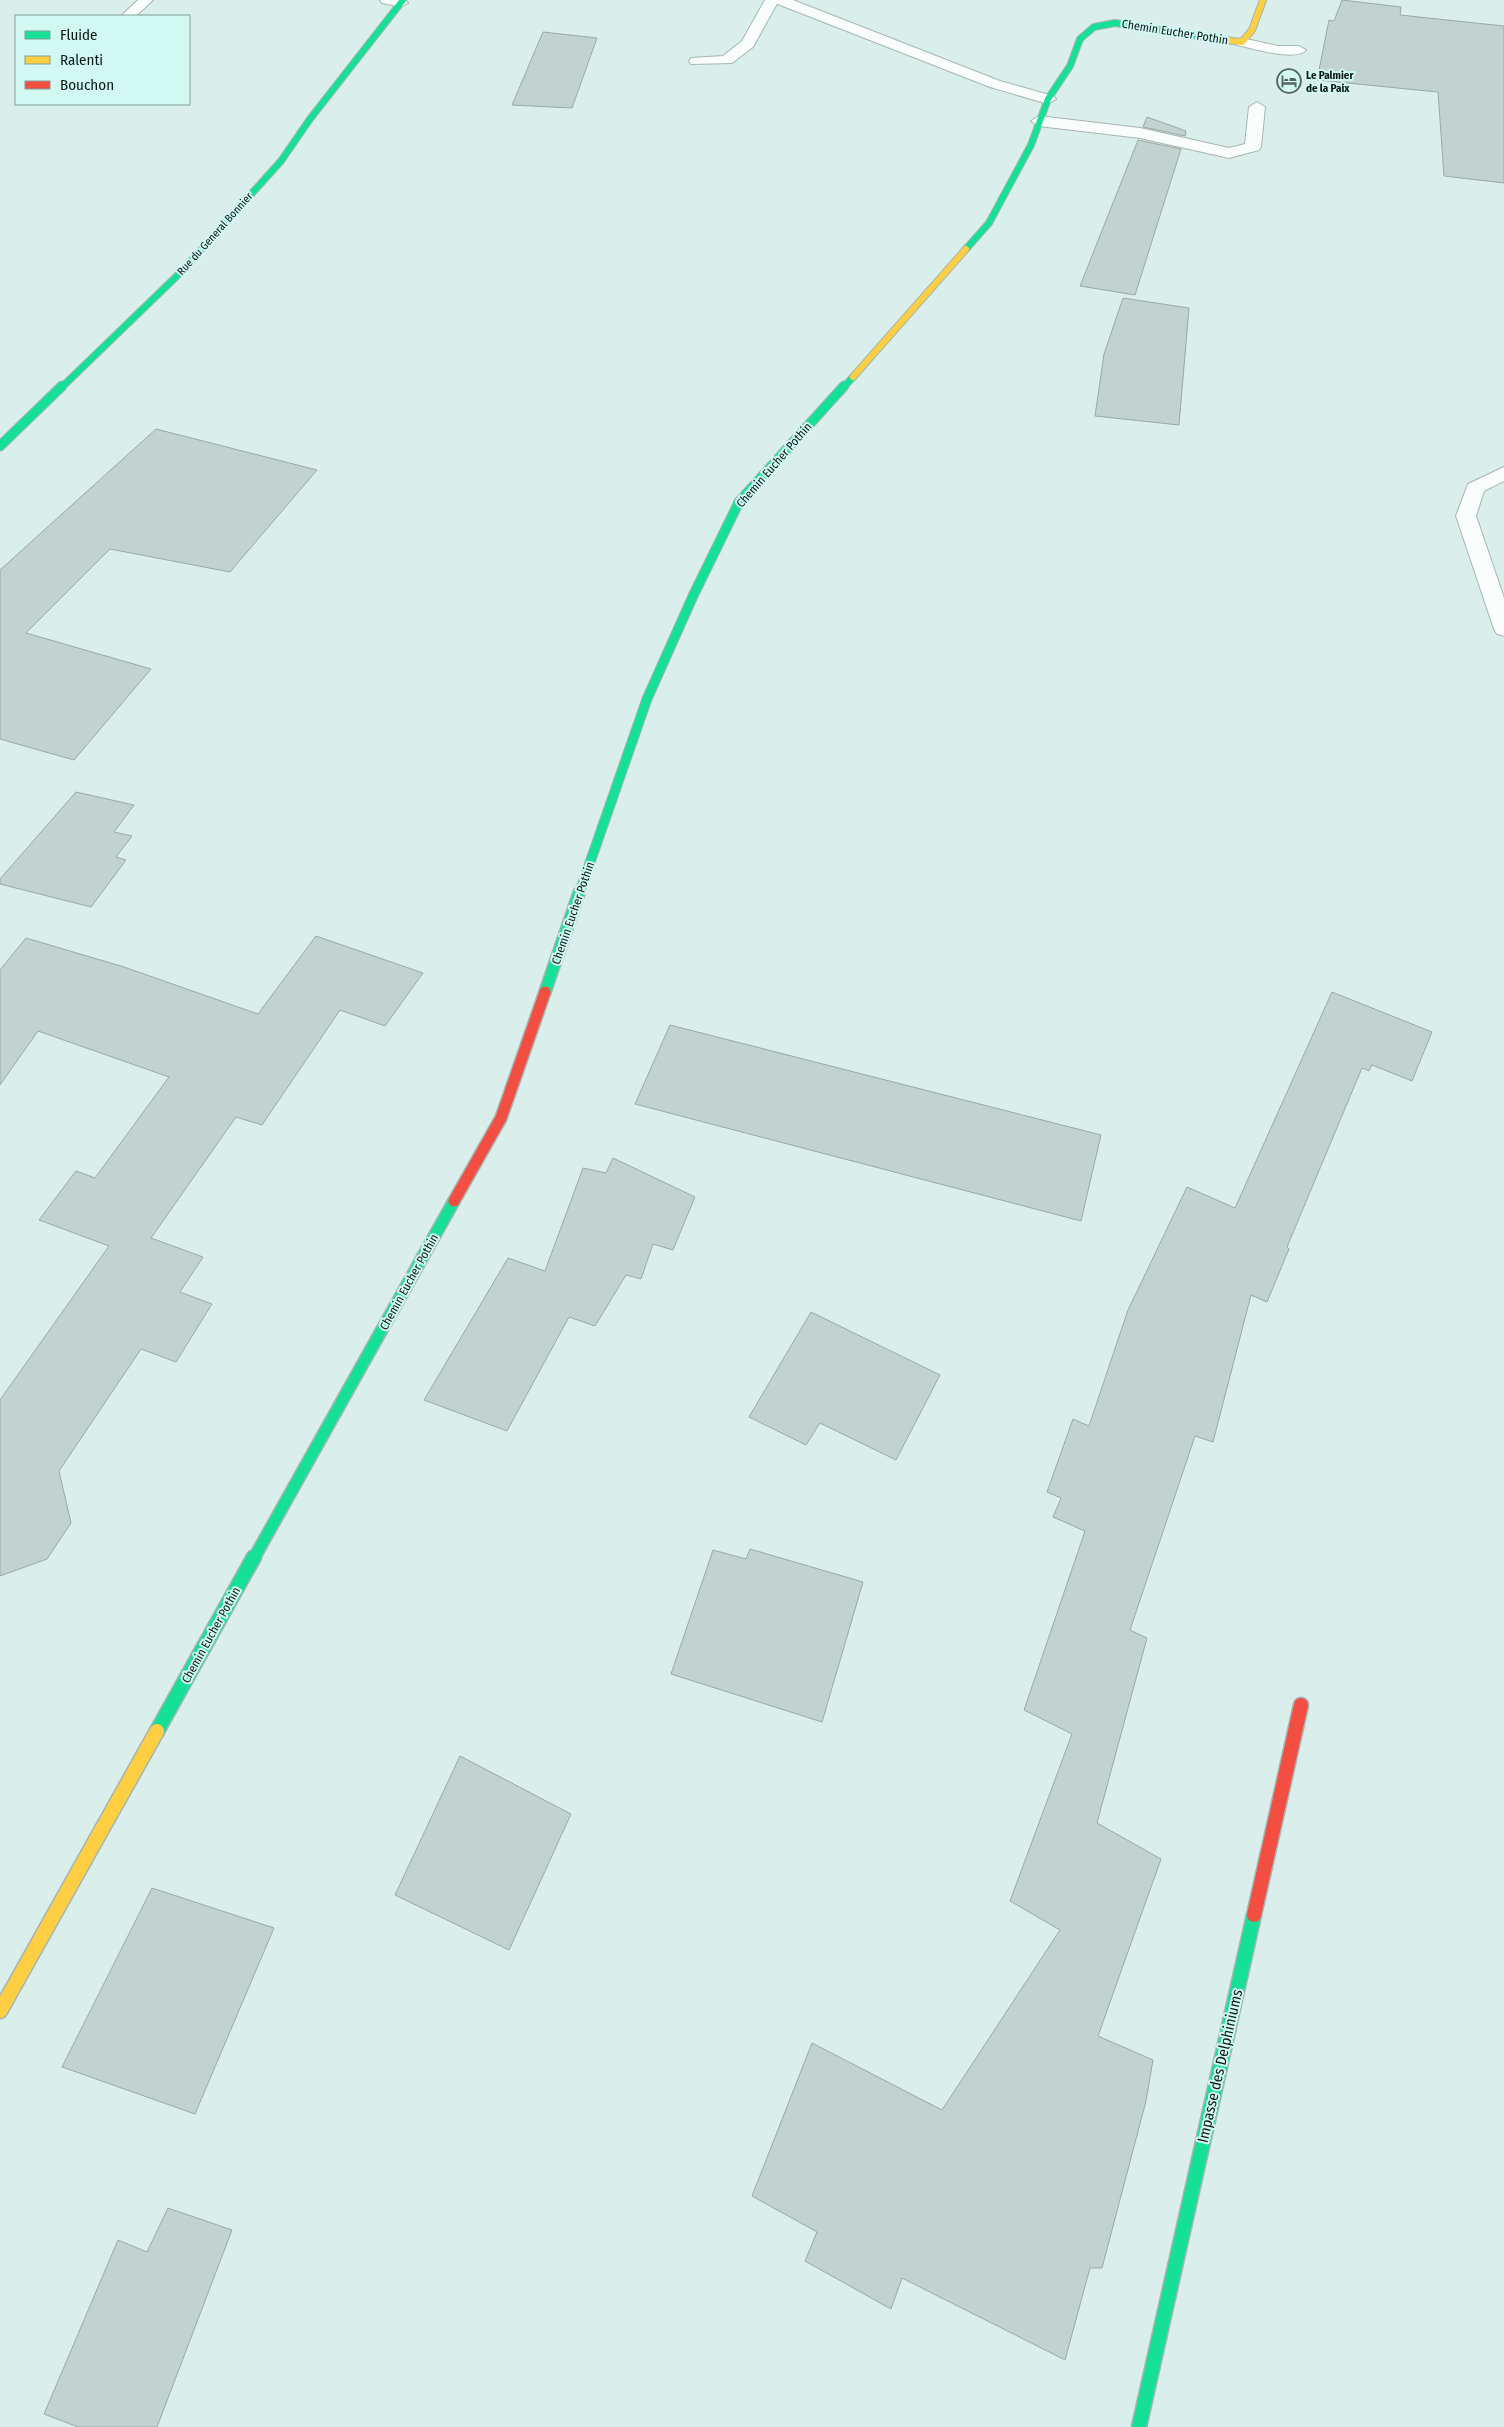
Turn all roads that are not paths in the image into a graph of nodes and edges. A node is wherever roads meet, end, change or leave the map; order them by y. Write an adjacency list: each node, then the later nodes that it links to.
1 (146, 0): 6 (street)
2 (772, 0): 9 (street)
3 (780, 0): 10 (street)
4 (1263, 0): 7 (street, Chemin Eucher Pothin)
5 (397, 1): 13 (street, Rue du General Bonnier)
6 (129, 15)
7 (1242, 42): 8 (street); 10 (street, Chemin Eucher Pothin)
8 (1299, 50)
9 (696, 61)
10 (1048, 99): 12 (street, Chemin Eucher Pothin)
11 (1256, 107): 12 (street)
12 (1040, 121): 17 (street, Chemin Eucher Pothin)
13 (0, 446)
14 (1504, 473): 15 (street)
15 (1504, 628)
16 (1301, 1705): 18 (street, Impasse des Delphiniums)
17 (0, 2011)
18 (1139, 2427)

